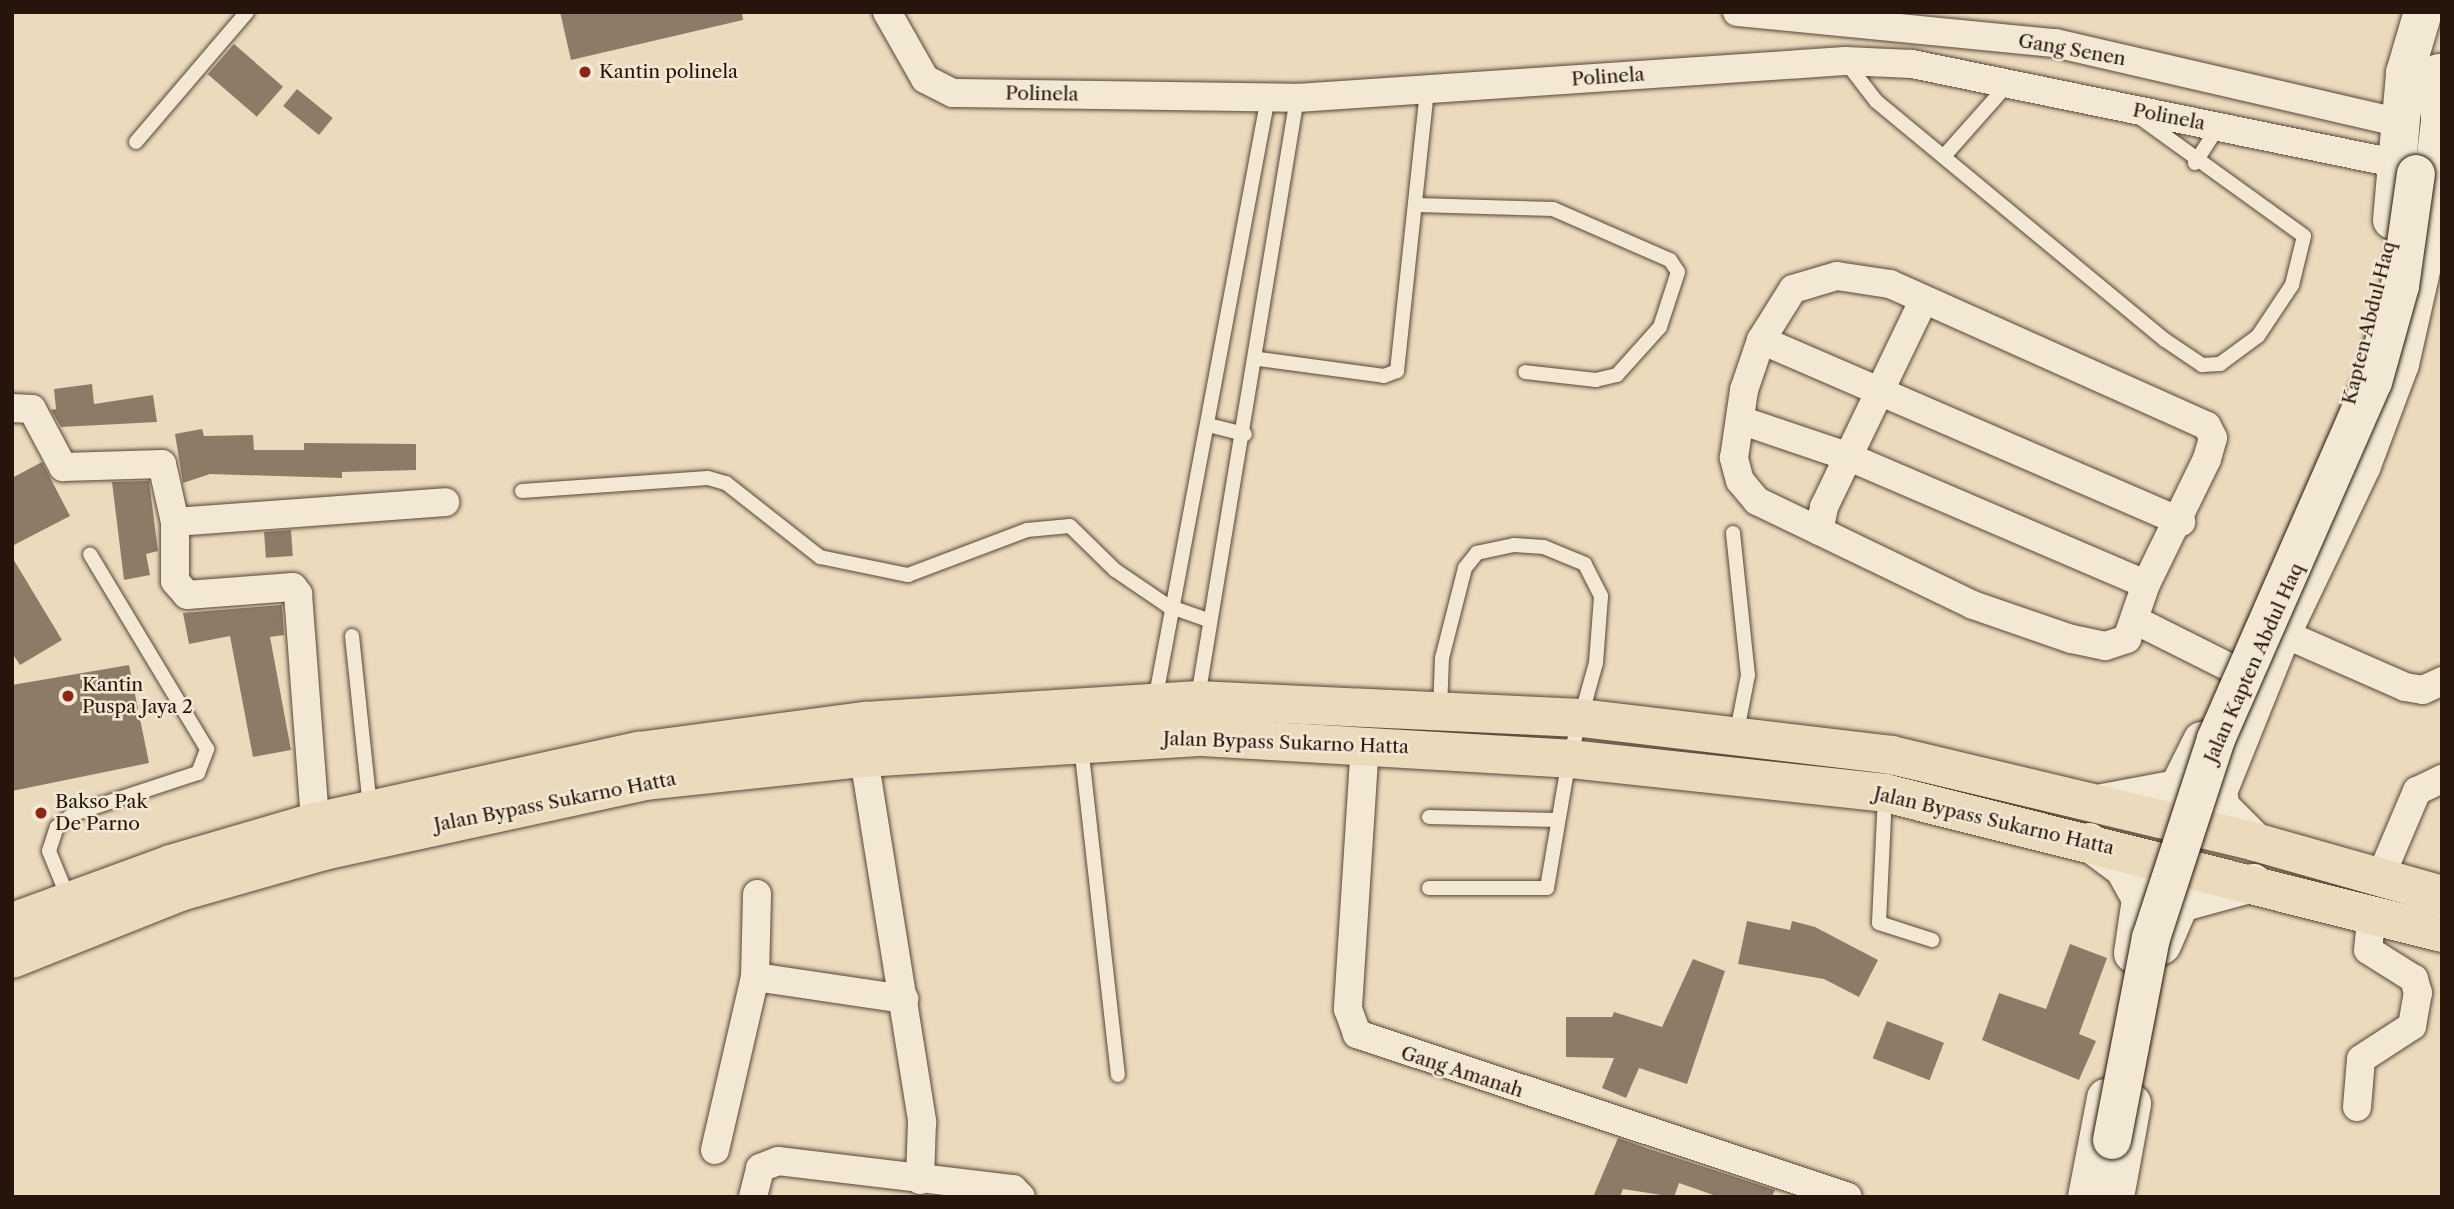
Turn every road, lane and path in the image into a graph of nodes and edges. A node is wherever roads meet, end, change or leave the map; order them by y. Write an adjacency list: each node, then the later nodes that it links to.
1 (247, 12): 15 (lane)
2 (887, 12): 10 (street, Polinela)
3 (1737, 12): 13 (street, Gang Senen)
4 (2423, 12): 7 (street, Jalan Kapten Abdul Haq)
5 (2433, 12): 7 (street, Jalan Kapten Abdul Haq)
6 (1845, 61): 8 (street, Polinela); 9 (street, Polinela); 16 (lane)
7 (2422, 73): 13 (street, Kapten Abdul Haq); 18 (street, Jalan Kapten Abdul Haq); 23 (street, Kapten Abdul Haq)
8 (2011, 81): 12 (street, Polinela); 16 (lane)
9 (1427, 89): 11 (street, Polinela); 19 (lane)
10 (1268, 97): 11 (street, Polinela); 28 (lane)
11 (1297, 98): 22 (lane)
12 (2128, 109): 14 (street, Polinela); 17 (lane)
13 (2401, 123): 18 (street, Kapten Abdul Haq)
14 (2218, 127): 17 (lane); 18 (street, Polinela)
15 (136, 142)
16 (1945, 155): 17 (lane)
17 (2195, 163)
18 (2398, 165): 23 (street, Kapten Abdul Haq); 83 (street, Jalan Kapten Abdul Haq, bridge)
19 (1418, 205): 22 (lane); 24 (lane)
20 (1923, 301): 21 (street); 25 (street); 34 (street)
21 (1761, 341): 25 (street); 27 (street)
22 (1259, 359): 29 (lane)
23 (2382, 359): 42 (street, Kapten Abdul Haq)
24 (1525, 372)
25 (1880, 392): 30 (street); 34 (street)
26 (12, 408): 33 (street)
27 (1740, 420): 30 (street); 35 (street)
28 (1208, 425): 29 (lane); 39 (lane)
29 (1245, 434): 40 (lane)
30 (1849, 457): 35 (street); 38 (street)
31 (522, 491): 39 (lane)
32 (445, 502): 33 (street)
33 (175, 522): 63 (street)
34 (2181, 522): 38 (street)
35 (1819, 531): 41 (street)
36 (1733, 533): 50 (lane)
37 (90, 554): 71 (lane)
38 (2146, 584): 41 (street)
39 (1168, 606): 40 (lane); 47 (lane)
40 (1208, 620): 46 (lane)
41 (2135, 621): 44 (street)
42 (2267, 626): 44 (street, Kapten Abdul Haq); 45 (street); 56 (street, Kapten Abdul Haq)
43 (352, 636): 60 (lane)
44 (2231, 668): 56 (street, Kapten Abdul Haq)
45 (2442, 681)
46 (1198, 700): 47 (highway, Jalan Bypass Sukarno Hatta); 48 (highway, Jalan Bypass Sukarno Hatta)
47 (1155, 701): 60 (highway, Jalan Bypass Sukarno Hatta)
48 (1440, 708): 49 (highway, Jalan Bypass Sukarno Hatta); 49 (lane); 53 (lane)
49 (1581, 718): 50 (highway, Jalan Bypass Sukarno Hatta); 55 (lane)
50 (1736, 737): 59 (highway, Jalan Bypass Sukarno Hatta)
51 (1081, 742): 52 (highway, Jalan Bypass Sukarno Hatta); 54 (highway, Jalan Bypass Sukarno Hatta); 79 (lane)
52 (1365, 744): 53 (highway, Jalan Bypass Sukarno Hatta); 86 (street, Gang Amanah)
53 (1439, 748): 55 (highway, Jalan Bypass Sukarno Hatta)
54 (864, 758): 71 (highway, Jalan Bypass Sukarno Hatta); 78 (street)
55 (1569, 759): 58 (highway, Jalan Bypass Sukarno Hatta); 62 (lane)
56 (2208, 769): 59 (street, Kapten Abdul Haq); 65 (street, Kapten Abdul Haq)
57 (2442, 779): 70 (street)
58 (1885, 793): 64 (highway, Jalan Bypass Sukarno Hatta); 75 (lane)
59 (2097, 804): 65 (highway, Jalan Bypass Sukarno Hatta)
60 (370, 808): 63 (highway, Jalan Bypass Sukarno Hatta)
61 (1429, 817): 62 (lane)
62 (1557, 820): 67 (lane)
63 (315, 822): 71 (highway, Jalan Bypass Sukarno Hatta)
64 (2089, 842): 66 (highway, Jalan Bypass Sukarno Hatta); 74 (street, Jalan Kapten Abdul Haq)
65 (2255, 842): 70 (highway, Jalan Bypass Sukarno Hatta)
66 (2253, 883): 70 (highway, Jalan Bypass Sukarno Hatta); 74 (street, Jalan Kapten Abdul Haq)
67 (1429, 888)
68 (757, 894): 77 (street)
69 (2442, 895): 70 (highway, Jalan Bypass Sukarno Hatta)
70 (2376, 896): 73 (highway, Jalan Bypass Sukarno Hatta); 80 (street)
71 (77, 915): 72 (highway, Jalan Bypass Sukarno Hatta); 76 (highway, Jalan Bypass Sukarno Hatta)
72 (12, 922)
73 (2442, 933)
74 (2150, 937): 83 (street, Jalan Kapten Abdul Haq)
75 (1932, 940)
76 (12, 958)
77 (755, 977): 78 (street); 81 (street)
78 (904, 999): 82 (street)
79 (1118, 1075)
80 (2357, 1107)
81 (715, 1150)
82 (920, 1180): 84 (street); 85 (street)
83 (2104, 1180)
84 (754, 1197)
85 (1021, 1197)
86 (1848, 1197)

